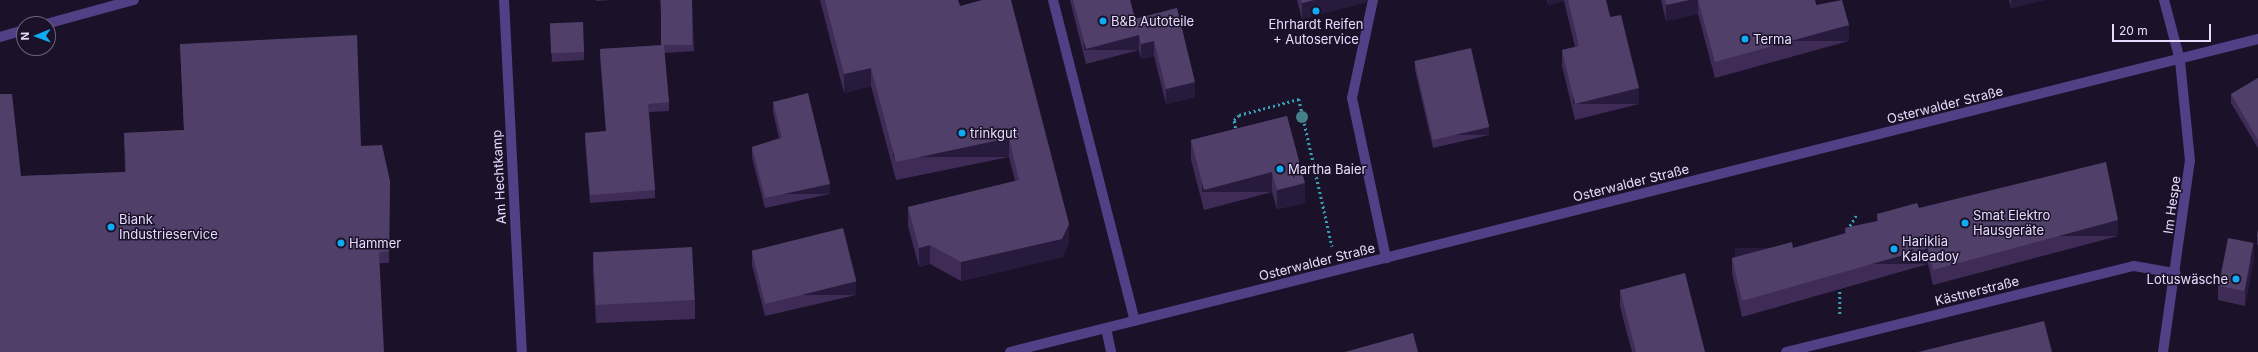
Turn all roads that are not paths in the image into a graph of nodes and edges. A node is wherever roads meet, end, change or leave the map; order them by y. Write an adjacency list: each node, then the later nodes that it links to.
1 (134, 0): 6 (street)
2 (504, 0): 16 (street, Am Hechtkamp)
3 (1053, 0): 13 (street)
4 (1373, 0): 11 (street)
5 (2164, 0): 10 (street, Im Hespe)
6 (56, 21)
7 (16, 32): 8 (street)
8 (0, 37)
9 (2258, 39): 10 (street, Osterwalder Straße)
10 (2180, 60): 11 (street, Osterwalder Straße); 12 (street, Im Hespe)
11 (1386, 258): 13 (street, Osterwalder Straße)
12 (2175, 273): 15 (street, Im Hespe); 19 (street, Kästnerstraße)
13 (1135, 321): 14 (street, Osterwalder Straße)
14 (1106, 328): 17 (street, Osterwalder Straße); 18 (street)
15 (2165, 351)
16 (522, 352)
17 (1010, 352)
18 (1111, 352)
19 (1786, 352)

